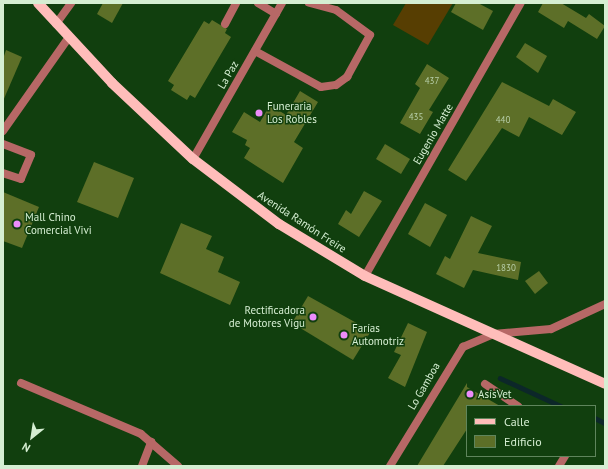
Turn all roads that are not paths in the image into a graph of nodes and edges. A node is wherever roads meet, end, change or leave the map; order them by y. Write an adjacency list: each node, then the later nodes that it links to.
1 (38, 3): 9 (main road, Avenida Ramón Freire)
2 (71, 3): 9 (street)
3 (236, 3): 10 (street)
4 (258, 3): 8 (street)
5 (282, 3): 8 (street, La Paz)
6 (309, 3): 12 (street)
7 (521, 3): 17 (street, Eugenio Matte)
8 (276, 14): 12 (street, La Paz)
9 (56, 24): 11 (main road, Avenida Ramón Freire)
10 (225, 24)
11 (69, 37): 13 (street); 15 (main road, Avenida Ramón Freire)
12 (255, 51): 15 (street, La Paz)
13 (3, 131)
14 (3, 144): 16 (street)
15 (193, 159): 17 (main road, Avenida Ramón Freire)
16 (3, 172)
17 (365, 276): 19 (main road, Avenida Ramón Freire)
18 (605, 304): 19 (street, Lo Gamboa)
19 (493, 334): 22 (main road, Avenida Ramón Freire); 28 (street, Lo Gamboa)
20 (21, 384): 24 (street)
21 (485, 384): 23 (street)
22 (605, 384)
23 (516, 405)
24 (151, 442): 26 (street); 27 (street)
25 (564, 457): 29 (street)
26 (142, 466)
27 (178, 466)
28 (390, 466)
29 (559, 466)

